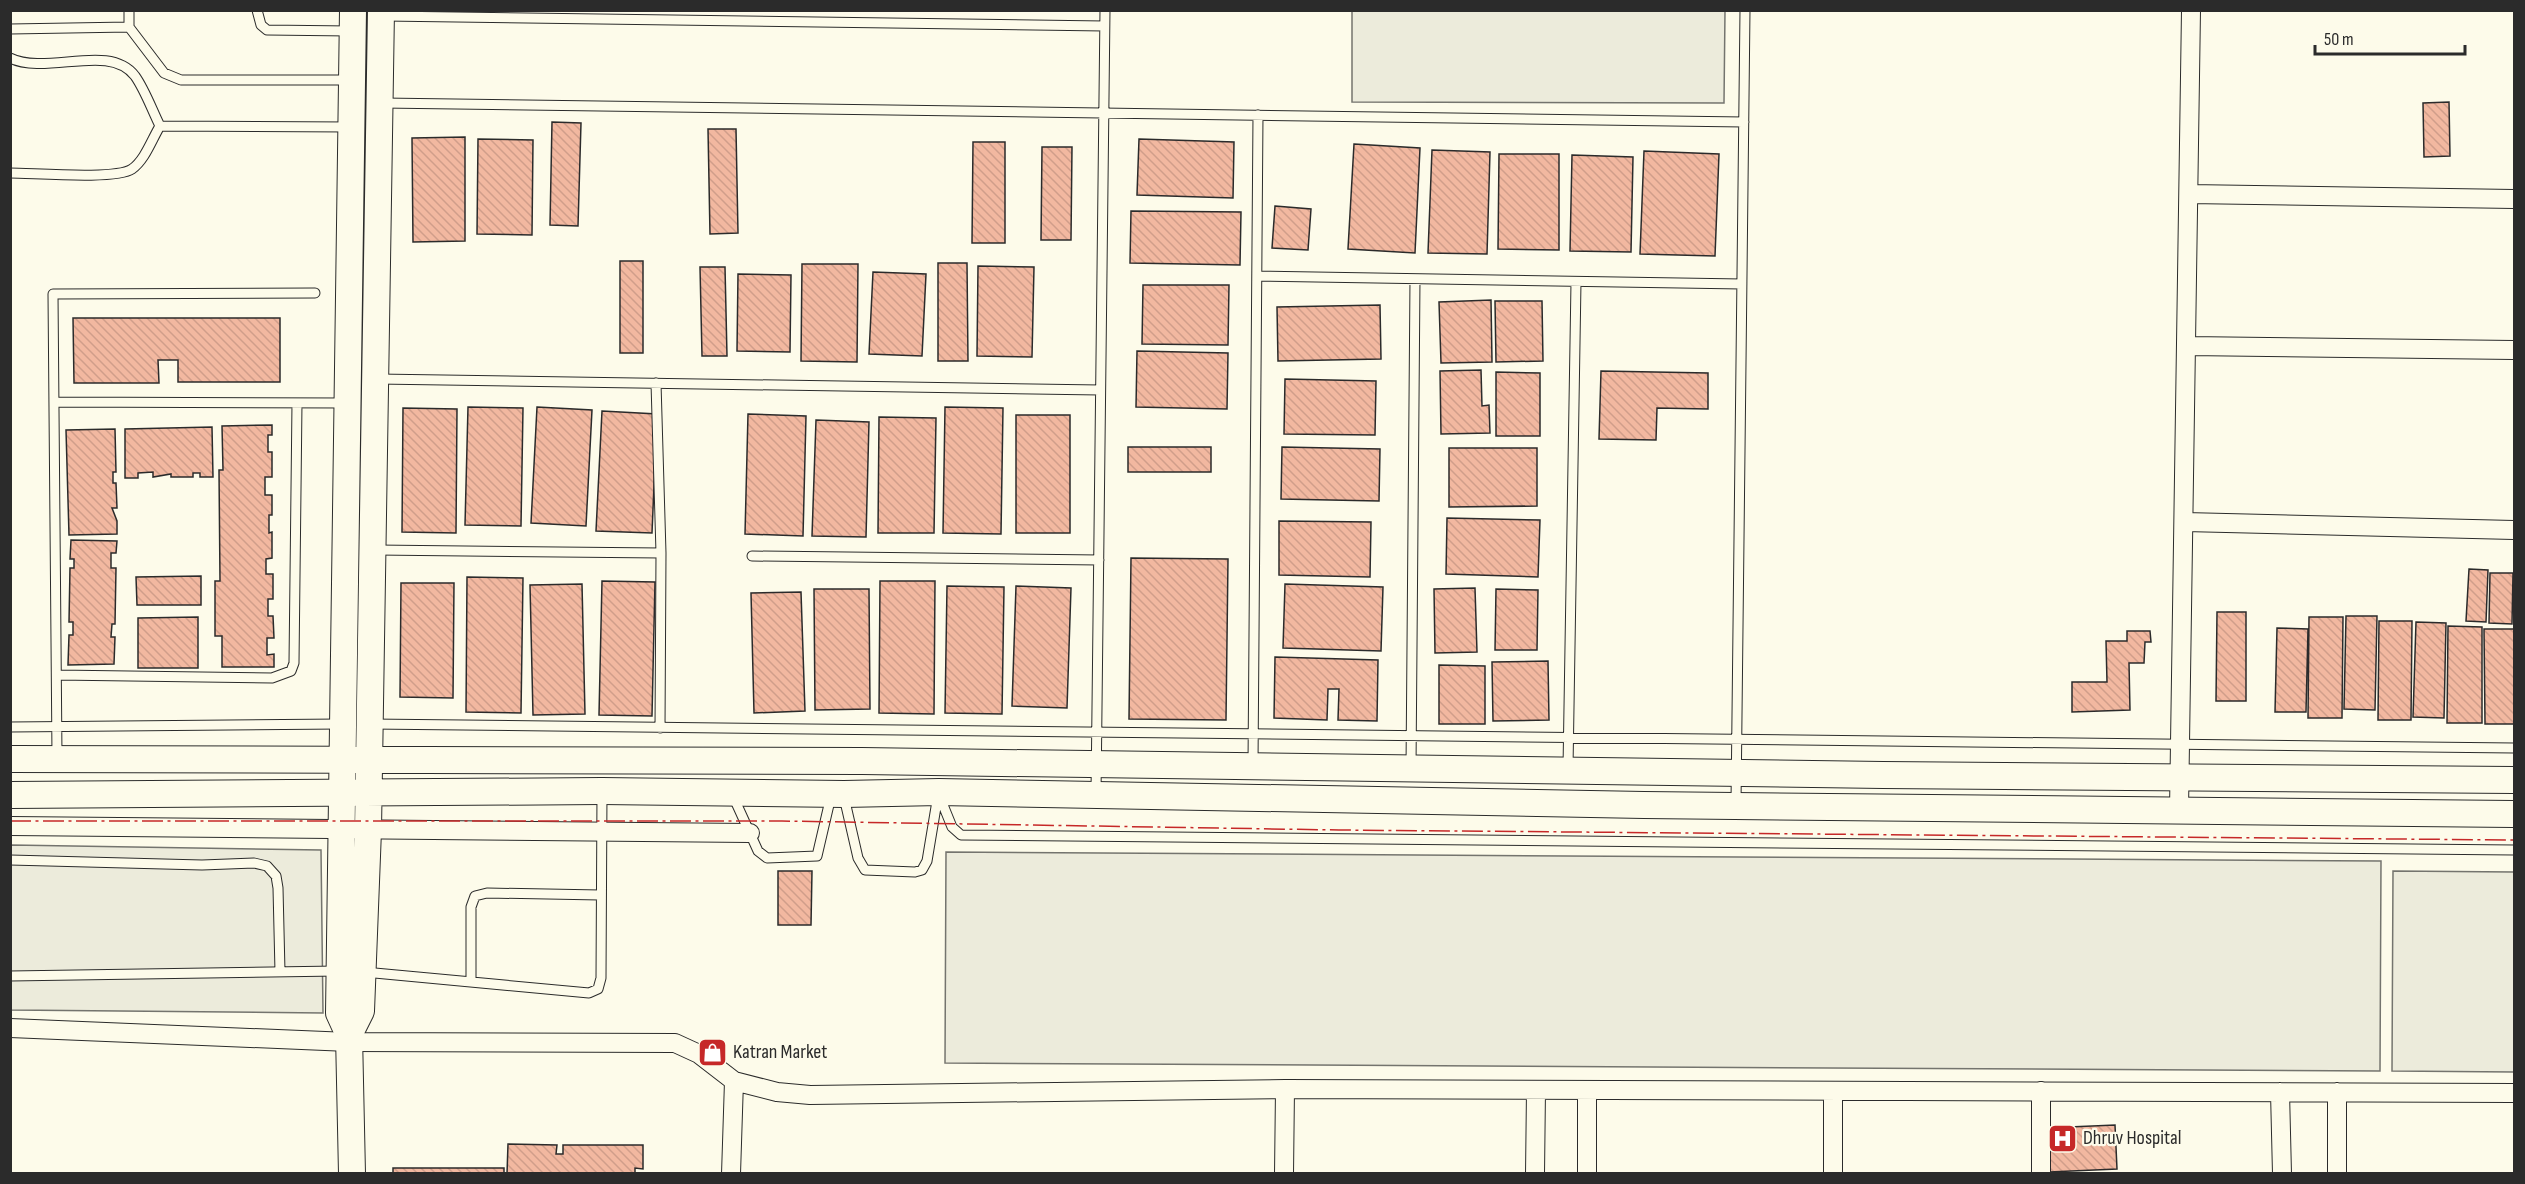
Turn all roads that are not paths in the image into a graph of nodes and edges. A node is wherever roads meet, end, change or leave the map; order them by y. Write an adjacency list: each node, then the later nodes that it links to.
1 (129, 10): 9 (lane)
2 (257, 10): 7 (lane)
3 (1104, 10): 8 (lane)
4 (1745, 10): 15 (lane)
5 (2191, 10): 18 (street)
6 (381, 13): 8 (lane); 12 (street)
7 (352, 21): 12 (street)
8 (1104, 26): 13 (lane)
9 (129, 27): 10 (lane); 12 (lane)
10 (10, 29)
11 (10, 58): 16 (lane)
12 (367, 103): 13 (lane); 16 (lane); 27 (street); 32 (street)
13 (1104, 113): 14 (lane); 29 (lane)
14 (1258, 115): 15 (lane); 20 (lane)
15 (1744, 122): 23 (lane)
16 (160, 126): 17 (lane)
17 (10, 173)
18 (2189, 194): 19 (street); 25 (street)
19 (2514, 199)
20 (1257, 276): 21 (lane); 45 (lane)
21 (1415, 279): 22 (lane); 46 (lane)
22 (1576, 282): 23 (lane); 47 (lane)
23 (1742, 284): 48 (lane)
24 (315, 293): 30 (lane)
25 (2188, 346): 26 (street); 33 (street)
26 (2514, 350)
27 (375, 379): 28 (lane); 35 (street)
28 (656, 383): 29 (lane); 36 (lane)
29 (1100, 390): 38 (lane)
30 (54, 402): 31 (lane); 39 (lane)
31 (297, 403): 32 (lane); 39 (lane)
32 (348, 404): 40 (street)
33 (2185, 522): 34 (street); 49 (street)
34 (2514, 530)
35 (372, 550): 36 (lane); 40 (street)
36 (661, 553): 43 (lane)
37 (752, 556): 38 (lane)
38 (1099, 560): 44 (lane)
39 (57, 675): 41 (lane)
40 (357, 724): 41 (lane); 43 (lane); 53 (street); 54 (street)
41 (58, 727): 42 (lane); 52 (lane)
42 (10, 728)
43 (660, 728): 44 (lane)
44 (1096, 732): 45 (lane); 55 (lane)
45 (1254, 734): 46 (lane); 56 (lane)
46 (1411, 736): 47 (lane); 57 (lane)
47 (1568, 738): 48 (lane); 58 (lane)
48 (1737, 740): 49 (lane); 59 (lane)
49 (2181, 745): 50 (lane); 60 (street)
50 (2514, 748)
51 (10, 759): 52 (street)
52 (57, 759): 53 (street)
53 (343, 759): 54 (street); 63 (street)
54 (369, 760): 55 (street); 64 (street)
55 (1096, 764): 56 (street); 68 (lane)
56 (1253, 767): 57 (street)
57 (1411, 769): 58 (street)
58 (1568, 771): 59 (street)
59 (1736, 774): 60 (street); 70 (lane)
60 (2180, 778): 61 (street); 71 (street)
61 (2514, 780)
62 (602, 791): 64 (street); 66 (street); 76 (lane)
63 (342, 792): 64 (street); 69 (street); 75 (street)
64 (369, 792): 74 (street)
65 (939, 792): 67 (street); 67 (lane); 68 (street); 78 (lane)
66 (732, 793): 67 (street); 77 (lane)
67 (838, 794): 77 (lane)
68 (1096, 794): 70 (street)
69 (10, 795)
70 (1736, 806): 71 (street)
71 (2179, 810): 72 (street)
72 (2514, 814)
73 (10, 826): 75 (street)
74 (368, 830): 75 (street); 76 (street); 81 (street)
75 (343, 831): 81 (street)
76 (602, 833): 77 (street); 80 (lane)
77 (750, 833)
78 (2514, 850)
79 (10, 860): 82 (lane)
80 (600, 895): 84 (lane); 84 (lane)
81 (350, 971): 82 (lane); 84 (lane); 86 (street)
82 (280, 972): 83 (lane)
83 (10, 976)
84 (471, 981)
85 (10, 1028): 86 (street)
86 (349, 1039): 87 (street); 96 (street)
87 (734, 1081): 88 (street); 97 (street)
88 (1285, 1089): 89 (street); 98 (street)
89 (1536, 1090): 90 (street); 99 (street)
90 (1587, 1090): 91 (street); 100 (street)
91 (1833, 1091): 92 (street); 101 (street)
92 (2042, 1091): 93 (street); 102 (street)
93 (2280, 1092): 94 (street); 103 (street)
94 (2337, 1092): 95 (street); 104 (street)
95 (2514, 1093)
96 (352, 1173)
97 (730, 1173)
98 (1284, 1173)
99 (1535, 1173)
100 (1587, 1173)
101 (1833, 1173)
102 (2041, 1173)
103 (2282, 1173)
104 (2337, 1173)

